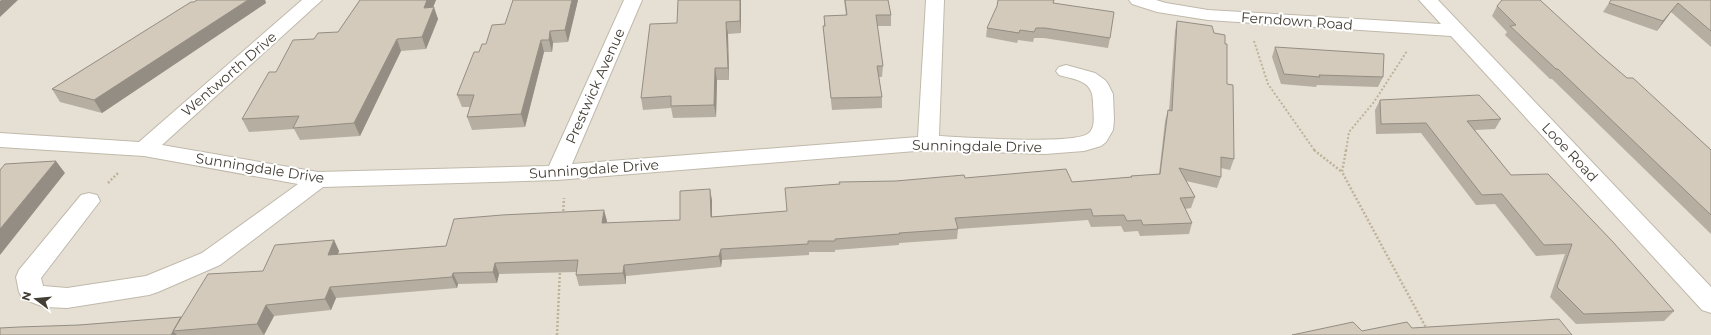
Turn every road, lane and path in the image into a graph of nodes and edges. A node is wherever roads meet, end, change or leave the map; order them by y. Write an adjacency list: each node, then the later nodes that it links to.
1 (313, 0): 12 (street, Wentworth Drive)
2 (633, 0): 14 (street, Prestwick Avenue)
3 (935, 0): 11 (street)
4 (1138, 0): 6 (street, Ferndown Road)
5 (1437, 3): 7 (street, Looe Road)
6 (1422, 29): 7 (street, Ferndown Road); 13 (path)
7 (1457, 31): 19 (street, Looe Road)
8 (1253, 40): 13 (path)
9 (1066, 71): 11 (street, Sunningdale Drive)
10 (0, 140): 12 (street, Sunningdale Drive)
11 (928, 142): 14 (street, Sunningdale Drive)
12 (144, 149): 15 (street, Sunningdale Drive); 16 (path)
13 (1342, 172): 21 (path)
14 (557, 173): 15 (street, Sunningdale Drive); 17 (path)
15 (318, 180): 16 (street)
16 (89, 201)
17 (563, 218)
18 (560, 265): 20 (path)
19 (1711, 303)
20 (557, 335)
21 (1430, 335)

